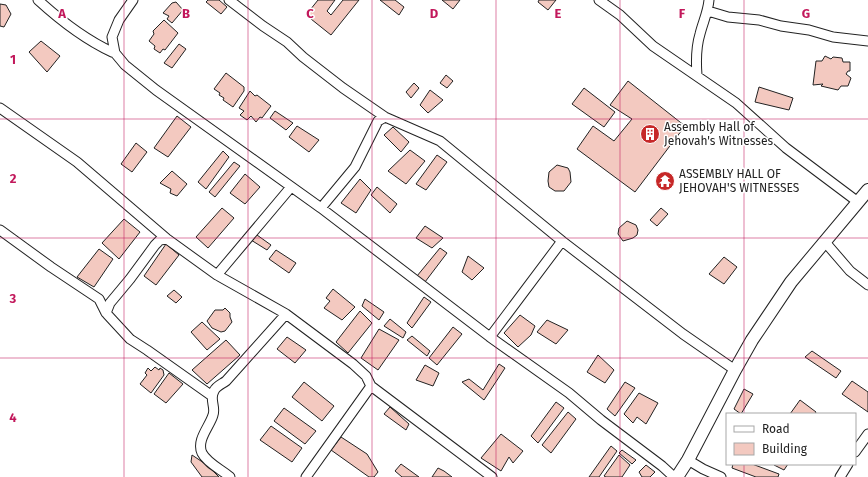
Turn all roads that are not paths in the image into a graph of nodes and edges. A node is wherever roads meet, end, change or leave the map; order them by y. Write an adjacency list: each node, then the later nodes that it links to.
1 (38, 0): 8 (street)
2 (133, 0): 8 (street)
3 (599, 0): 9 (street)
4 (709, 0): 6 (street)
5 (234, 2): 11 (street)
6 (708, 11): 7 (street); 9 (street)
7 (868, 41)
8 (116, 53): 12 (street)
9 (697, 75): 14 (street)
10 (0, 108): 17 (street)
11 (385, 117): 15 (street); 18 (street)
12 (291, 187): 15 (street); 20 (street)
13 (868, 190): 14 (street)
14 (858, 202): 19 (street)
15 (321, 208): 24 (street)
16 (0, 230): 22 (street)
17 (167, 239): 20 (street); 22 (street)
18 (562, 241): 24 (street); 25 (street)
19 (824, 242): 21 (street); 25 (street)
20 (217, 275): 23 (street)
21 (868, 285)
22 (106, 313): 27 (street)
23 (286, 314): 26 (street); 27 (street)
24 (490, 337): 35 (street)
25 (735, 370): 30 (street)
26 (371, 386): 33 (street); 34 (street)
27 (212, 396): 32 (street)
28 (868, 434): 29 (street)
29 (856, 451)
30 (688, 460): 36 (street); 37 (street)
31 (847, 465): 38 (street)
32 (230, 477)
33 (306, 477)
34 (492, 477)
35 (674, 477)
36 (677, 477)
37 (721, 477)
38 (840, 477)

